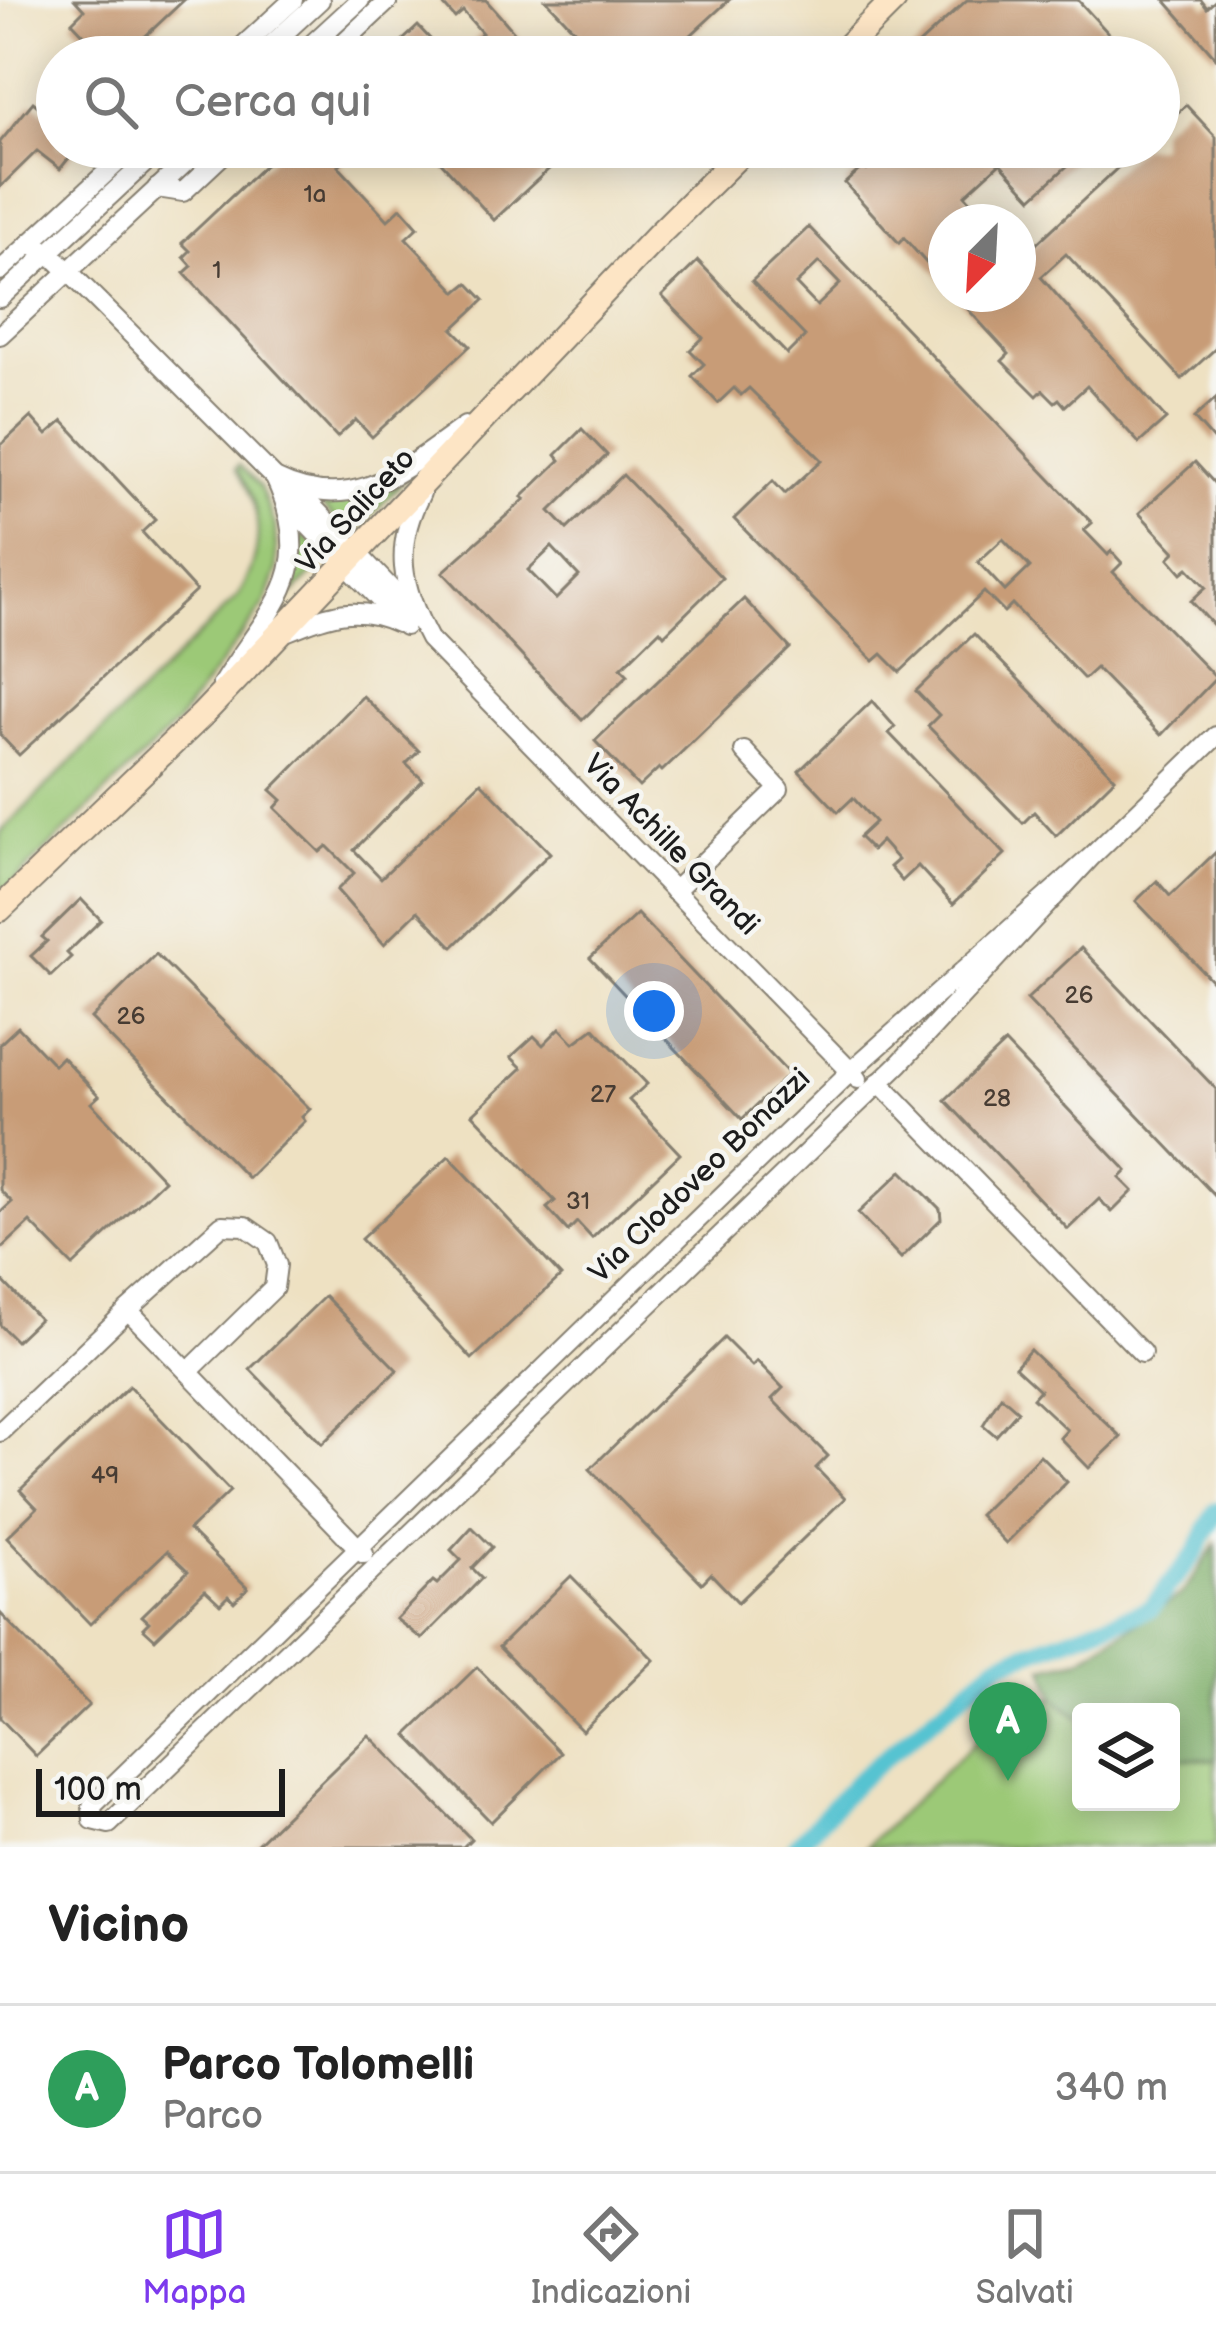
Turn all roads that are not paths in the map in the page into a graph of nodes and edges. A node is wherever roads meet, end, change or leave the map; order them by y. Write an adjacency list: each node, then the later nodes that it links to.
1 (293, 0): 7 (street)
2 (320, 0): 8 (street)
3 (360, 0): 6 (street)
4 (389, 0): 6 (street)
5 (894, 0): 11 (main road)
6 (348, 25): 9 (street); 10 (street)
7 (254, 36)
8 (281, 36)
9 (331, 36)
10 (341, 36)
11 (858, 36)
12 (120, 168): 18 (street)
13 (122, 168): 19 (street)
14 (179, 168): 17 (street)
15 (209, 168): 17 (street)
16 (726, 168): 24 (main road, Via Saliceto)
17 (158, 188): 21 (street)
18 (29, 244): 19 (street); 20 (street)
19 (49, 253): 21 (street); 22 (street)
20 (0, 271)
21 (68, 271): 23 (street); 26 (street)
22 (0, 298)
23 (0, 335)
24 (503, 400): 25 (main road, Via Saliceto); 26 (street)
25 (429, 478): 27 (main road, Via Saliceto); 28 (street, Via Achille Grandi)
26 (291, 495): 27 (street, Via Achille Grandi); 30 (street)
27 (351, 560): 28 (street, Via Achille Grandi); 29 (main road, Via Saliceto)
28 (411, 621): 29 (street); 34 (street, Via Achille Grandi)
29 (280, 634): 30 (main road, Via Saliceto)
30 (202, 715): 35 (main road, Via Saliceto)
31 (1216, 736): 33 (street, Via Clodoveo Bonazzi)
32 (744, 751): 34 (street)
33 (1092, 856): 36 (street, Via Clodoveo Bonazzi); 37 (street, Via Clodoveo Bonazzi)
34 (674, 891): 36 (street, Via Achille Grandi)
35 (0, 909)
36 (851, 1071): 37 (street, Via Achille Grandi); 42 (street, Via Clodoveo Bonazzi)
37 (874, 1087): 39 (street); 43 (street, Via Clodoveo Bonazzi)
38 (128, 1310): 40 (street); 40 (street); 41 (street)
39 (1142, 1353)
40 (188, 1372): 42 (street)
41 (0, 1432)
42 (359, 1549): 43 (street); 43 (street, Via Clodoveo Bonazzi)
43 (377, 1566)

